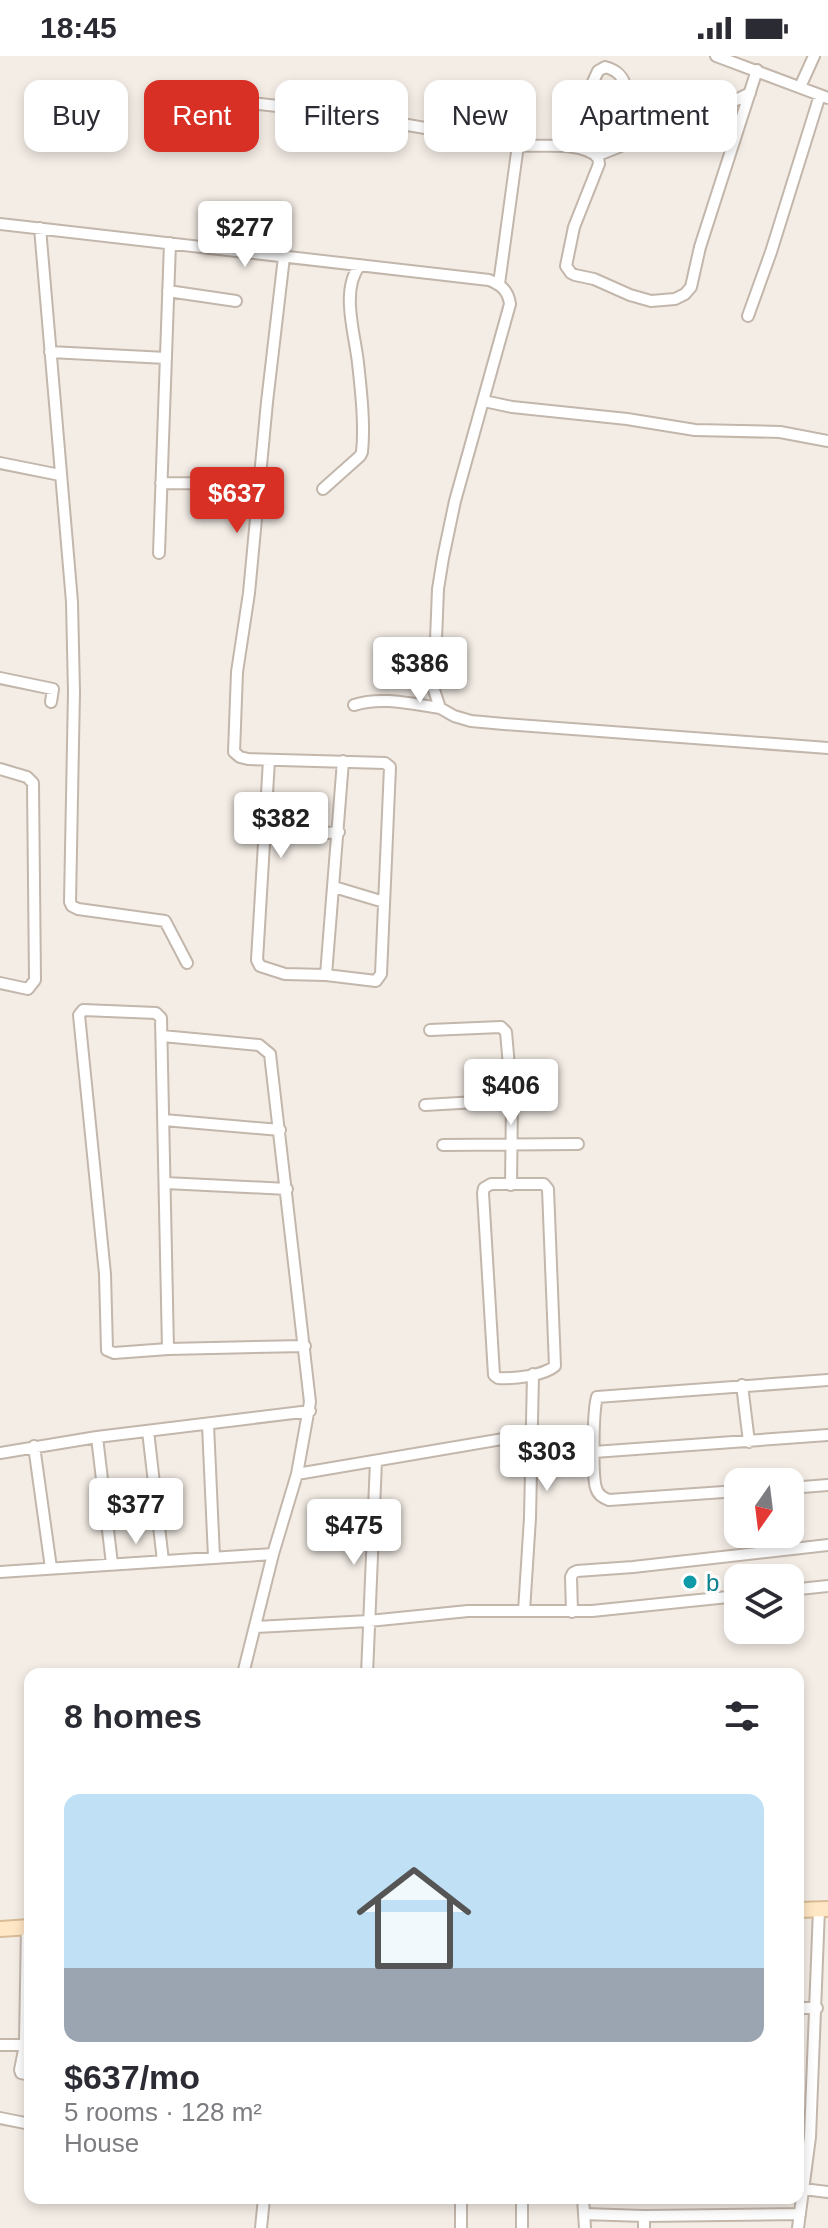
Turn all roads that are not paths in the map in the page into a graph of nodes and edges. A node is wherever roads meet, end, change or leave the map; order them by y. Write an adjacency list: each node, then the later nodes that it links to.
1 (814, 56): 6 (street)
2 (720, 57): 3 (street)
3 (757, 70): 6 (street); 7 (street)
4 (594, 80): 5 (street)
5 (623, 80)
6 (800, 87): 8 (street)
7 (750, 93): 9 (street); 15 (street)
8 (824, 96): 24 (street)
9 (737, 100)
10 (259, 104): 11 (street)
11 (424, 128)
12 (536, 146): 15 (street)
13 (517, 152): 21 (street)
14 (605, 152): 15 (street)
15 (596, 156)
16 (0, 224): 17 (street)
17 (40, 228): 18 (street); 25 (street)
18 (170, 243): 19 (street); 22 (street)
19 (284, 257): 20 (street); 32 (street)
20 (360, 265): 21 (street); 33 (street)
21 (499, 284): 27 (street)
22 (168, 291): 23 (street); 26 (street)
23 (236, 301)
24 (748, 316)
25 (50, 352): 26 (street); 30 (street)
26 (166, 358): 31 (street)
27 (484, 401): 28 (street); 38 (street)
28 (828, 441)
29 (0, 463): 30 (street)
30 (60, 475): 47 (street)
31 (161, 483): 32 (street); 34 (street)
32 (259, 484): 40 (street)
33 (323, 489)
34 (159, 553)
35 (0, 678): 36 (street)
36 (51, 702)
37 (354, 705): 38 (street)
38 (440, 708): 39 (street)
39 (828, 748)
40 (269, 760): 41 (street); 43 (street)
41 (343, 761): 44 (street); 46 (street)
42 (0, 769): 49 (street)
43 (266, 821): 44 (street); 48 (street)
44 (339, 832): 45 (street)
45 (334, 887): 46 (street); 48 (street)
46 (384, 902): 48 (street)
47 (187, 963)
48 (326, 975)
49 (0, 983)
50 (430, 1030): 52 (street)
51 (162, 1036): 54 (street); 55 (street); 63 (street)
52 (512, 1100): 53 (street); 56 (street)
53 (425, 1105)
54 (164, 1120): 55 (street); 59 (street)
55 (280, 1130): 61 (street)
56 (510, 1144): 57 (street); 58 (street); 60 (street)
57 (578, 1144)
58 (443, 1145)
59 (166, 1183): 61 (street); 63 (street)
60 (511, 1185): 64 (street); 64 (street)
61 (287, 1189): 62 (street)
62 (305, 1346): 63 (street); 67 (street)
63 (168, 1349)
64 (533, 1374): 70 (street)
65 (828, 1380): 66 (street)
66 (742, 1385): 73 (street); 75 (street)
67 (310, 1411): 68 (street); 78 (street)
68 (208, 1425): 69 (street); 84 (street)
69 (148, 1431): 72 (street); 85 (street)
70 (532, 1434): 77 (street); 92 (street)
71 (828, 1435): 73 (street)
72 (97, 1437): 74 (street); 86 (street)
73 (749, 1442): 75 (street)
74 (34, 1446): 76 (street); 87 (street)
75 (594, 1452): 81 (street)
76 (0, 1453)
77 (376, 1461): 78 (street); 94 (street)
78 (297, 1474): 83 (street)
79 (828, 1485): 80 (street)
80 (804, 1487)
81 (724, 1492)
82 (828, 1545): 93 (street)
83 (273, 1554): 84 (street); 95 (street)
84 (214, 1557): 85 (street)
85 (163, 1561): 86 (street)
86 (112, 1564): 87 (street)
87 (51, 1568): 88 (street)
88 (0, 1572)
89 (828, 1586): 90 (street)
90 (804, 1589)
91 (724, 1597): 93 (street)
92 (524, 1611): 93 (street); 94 (street)
93 (572, 1612)
94 (369, 1621): 95 (street); 97 (street)
95 (256, 1627): 96 (street)
96 (245, 1668)
97 (367, 1668)
98 (824, 1909): 99 (main road); 102 (street)
99 (804, 1910)
100 (24, 1927): 101 (main road)
101 (0, 1929)
102 (820, 2014): 106 (street)
103 (0, 2045): 104 (street)
104 (24, 2045)
105 (24, 2050): 108 (street)
106 (814, 2070): 107 (street); 110 (street)
107 (828, 2070)
108 (24, 2074)
109 (804, 2089): 110 (street)
110 (813, 2089): 113 (street)
111 (0, 2118): 112 (street)
112 (24, 2123)
113 (804, 2137)
114 (804, 2189): 115 (street)
115 (828, 2192)
116 (263, 2204): 124 (street)
117 (461, 2204): 125 (street)
118 (522, 2204): 126 (street)
119 (583, 2204): 121 (street)
120 (801, 2204): 122 (street)
121 (584, 2214): 123 (street); 127 (street)
122 (800, 2214): 123 (street); 129 (street)
123 (644, 2216): 128 (street)
124 (261, 2228)
125 (461, 2228)
126 (522, 2228)
127 (585, 2228)
128 (644, 2228)
129 (798, 2228)

